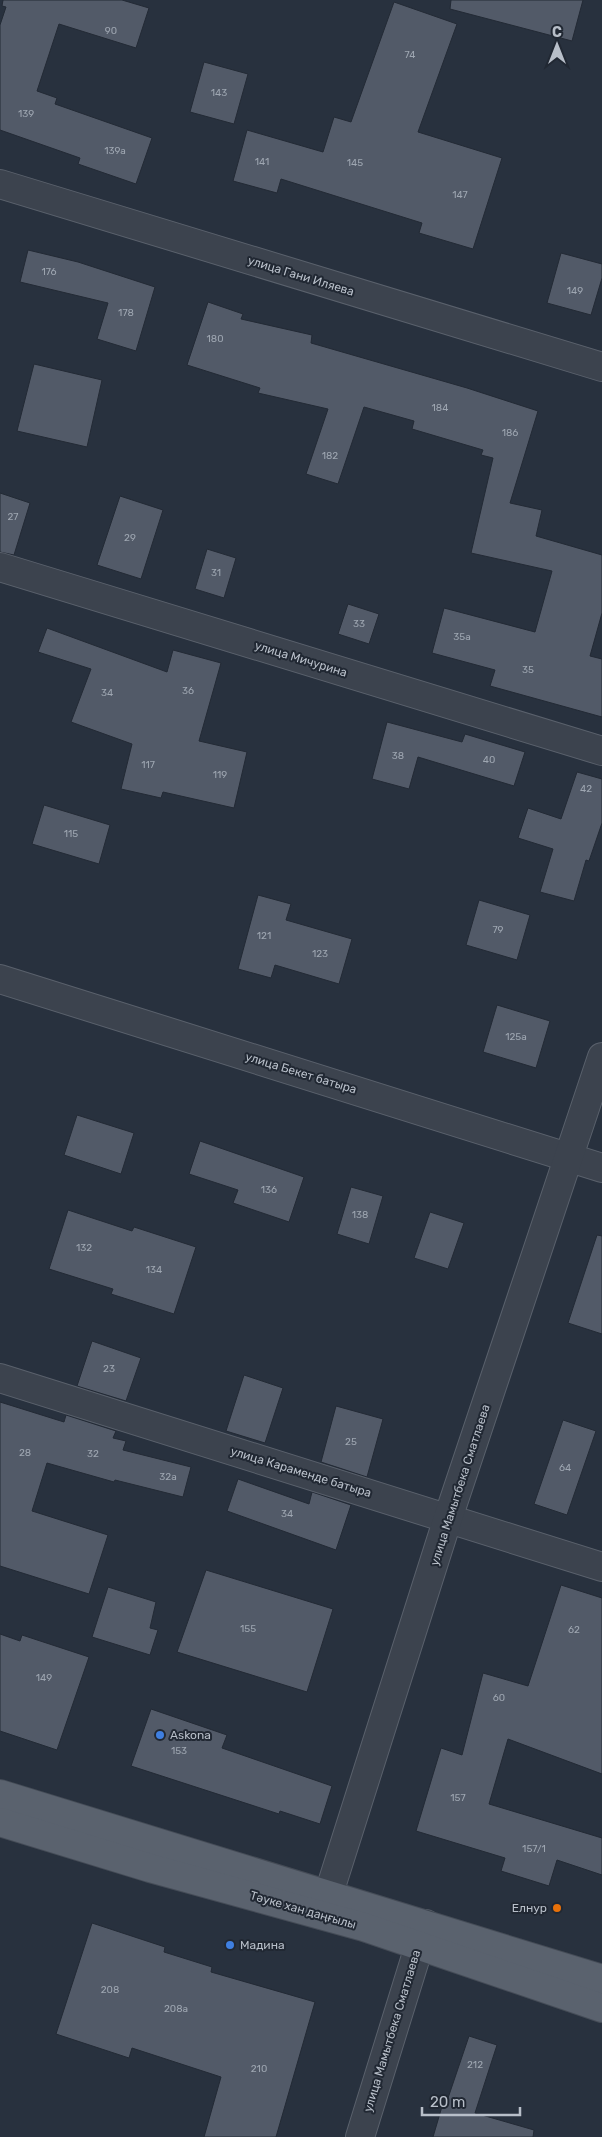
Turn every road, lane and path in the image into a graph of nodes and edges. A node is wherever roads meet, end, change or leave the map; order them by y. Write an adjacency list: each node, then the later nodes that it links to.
1 (0, 184): 2 (street, улица Гани Иляева)
2 (602, 368)
3 (0, 567): 4 (street, улица Мичурина)
4 (602, 751)
5 (0, 978): 7 (street, улица Бекет батыра)
6 (602, 1057): 7 (street, улица Мамытбека Сматлаева)
7 (569, 1157): 8 (street, улица Бекет батыра); 10 (street, улица Мамытбека Сматлаева)
8 (602, 1168)
9 (0, 1378): 10 (street, улица Караменде батыра)
10 (448, 1518): 11 (street, улица Караменде батыра); 14 (street, улица Мамытбека Сматлаева)
11 (602, 1567)
12 (0, 1794): 14 (main road, Тәуке хан даңғылы)
13 (0, 1822): 14 (main road, Тәуке хан даңғылы)
14 (325, 1904): 15 (main road, Тәуке хан даңғылы)
15 (422, 1935): 16 (main road, Тәуке хан даңғылы); 17 (main road, Тәуке хан даңғылы); 18 (street, улица Мамытбека Сматлаева)
16 (602, 1979)
17 (602, 2008)
18 (360, 2137)

